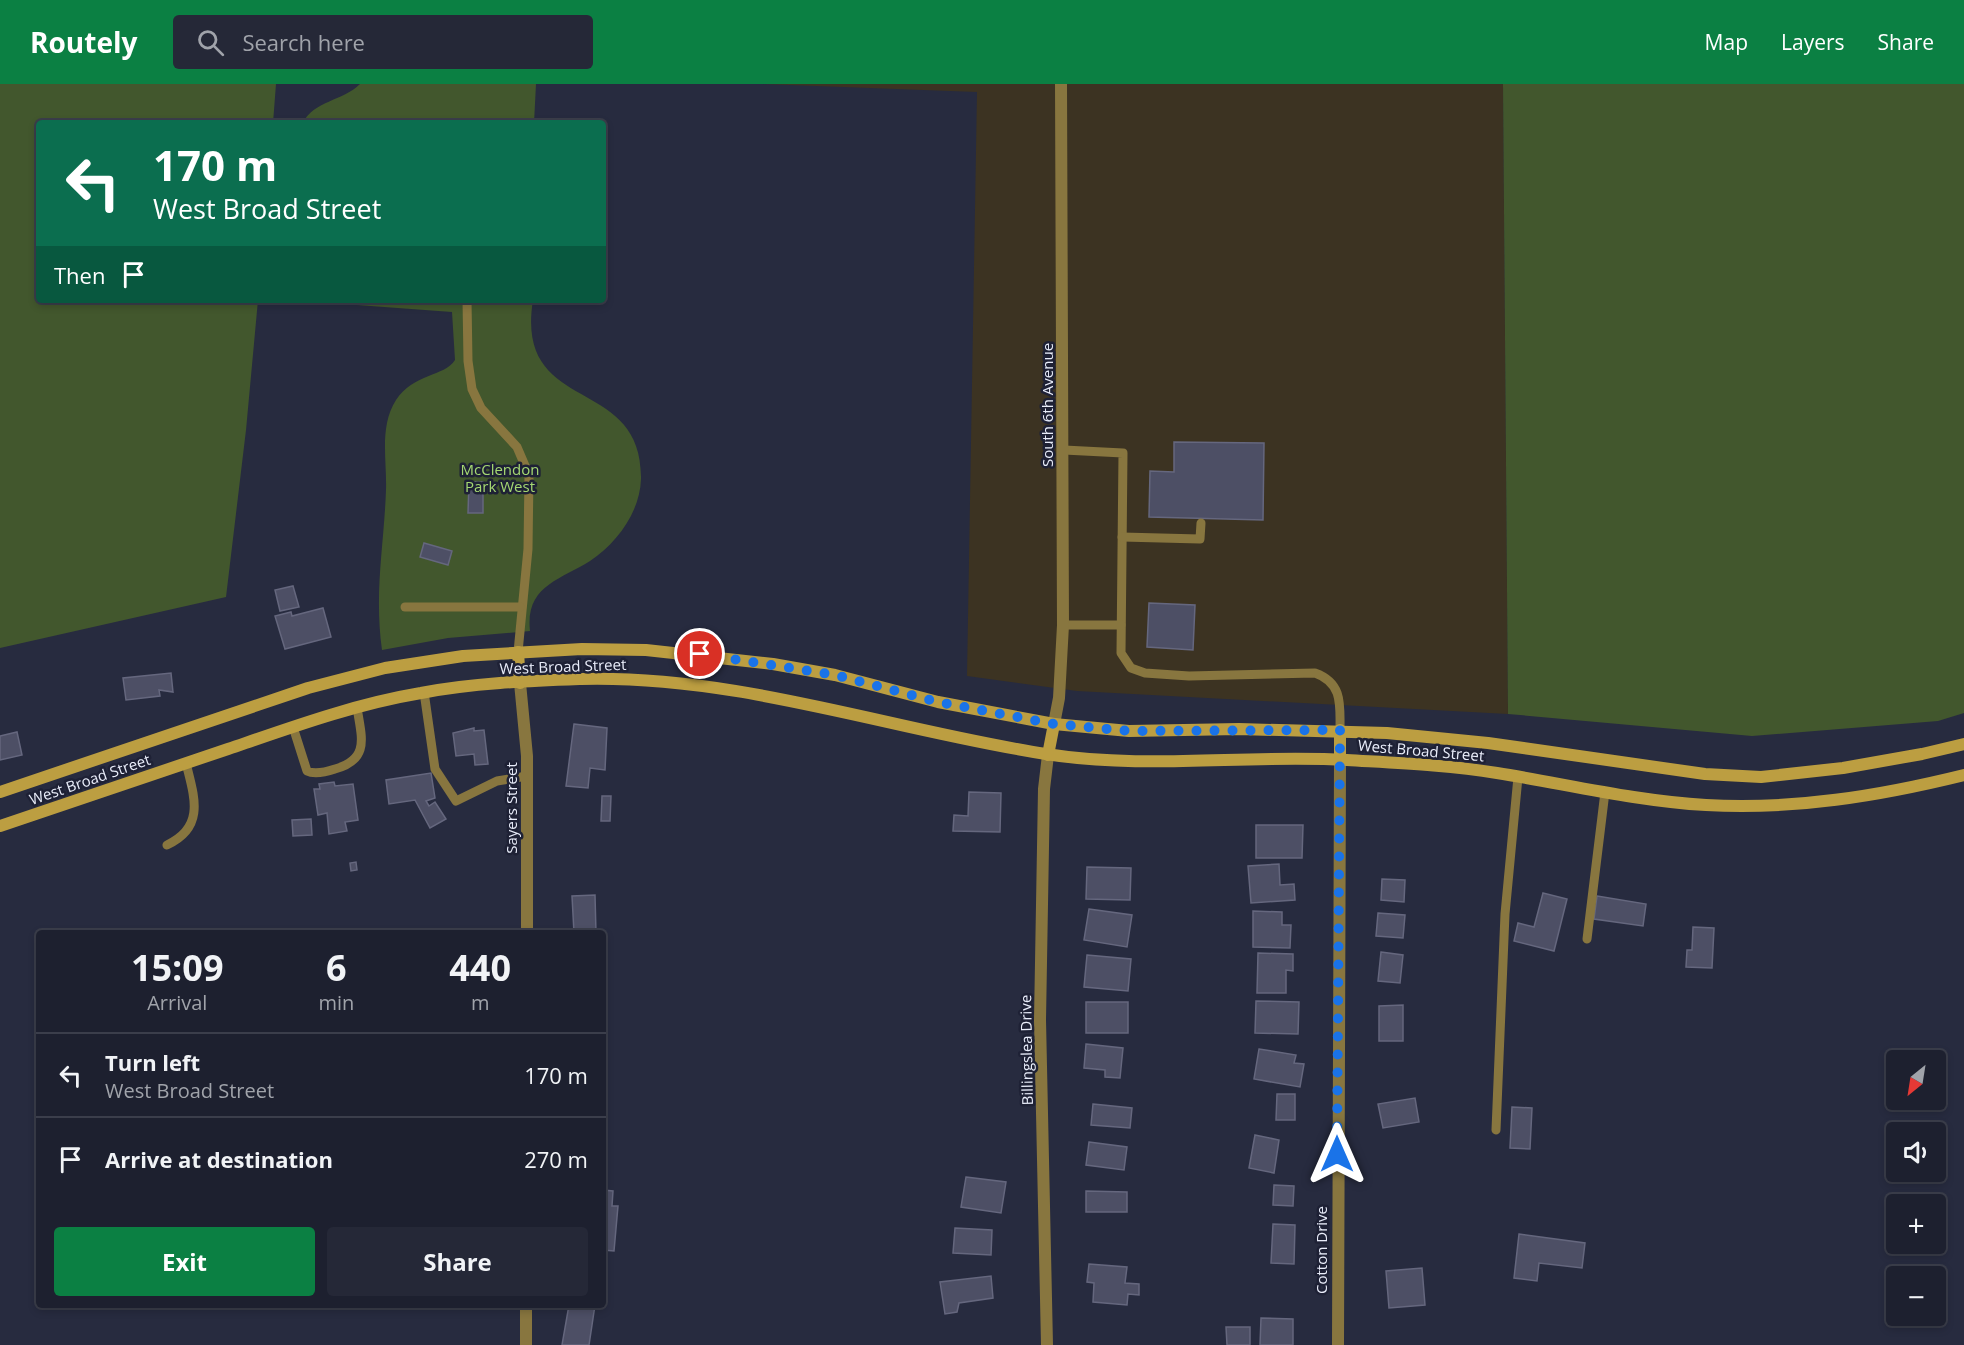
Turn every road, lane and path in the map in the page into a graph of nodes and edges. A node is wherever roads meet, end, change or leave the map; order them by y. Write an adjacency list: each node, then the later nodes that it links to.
1 (1061, 84): 3 (street, South 6th Avenue)
2 (467, 303): 7 (lane)
3 (1064, 450): 5 (lane); 9 (street, South 6th Avenue)
4 (1201, 523): 5 (lane)
5 (1122, 537): 8 (lane)
6 (405, 607): 7 (lane)
7 (520, 607): 10 (lane)
8 (1121, 624): 9 (lane); 16 (lane)
9 (1063, 625): 14 (street, South 6th Avenue)
10 (518, 652): 11 (main road); 14 (main road, West Broad Street); 24 (main road, West Broad Street)
11 (520, 683): 12 (main road, West Broad Street); 18 (main road, West Broad Street); 22 (street, Sayers Street)
12 (424, 692): 13 (main road, West Broad Street); 22 (lane)
13 (357, 707): 15 (main road, West Broad Street); 15 (lane)
14 (1054, 724): 16 (main road, West Broad Street); 18 (main road)
15 (293, 727): 20 (main road, West Broad Street)
16 (1340, 730): 17 (main road, West Broad Street); 19 (main road)
17 (1964, 744)
18 (1048, 755): 19 (main road, West Broad Street); 33 (street, Billingslea Drive)
19 (1340, 760): 23 (main road, West Broad Street); 34 (street, Cotton Drive)
20 (186, 763): 26 (main road, West Broad Street); 27 (lane)
21 (1964, 775): 25 (main road, West Broad Street)
22 (527, 776): 28 (street, Sayers Street)
23 (1518, 777): 25 (main road, West Broad Street); 30 (lane)
24 (0, 792)
25 (1605, 792): 29 (lane)
26 (0, 826)
27 (167, 845)
28 (527, 930)
29 (1587, 939)
30 (1496, 1130)
31 (526, 1308): 32 (street)
32 (526, 1345)
33 (1047, 1345)
34 (1338, 1345)

